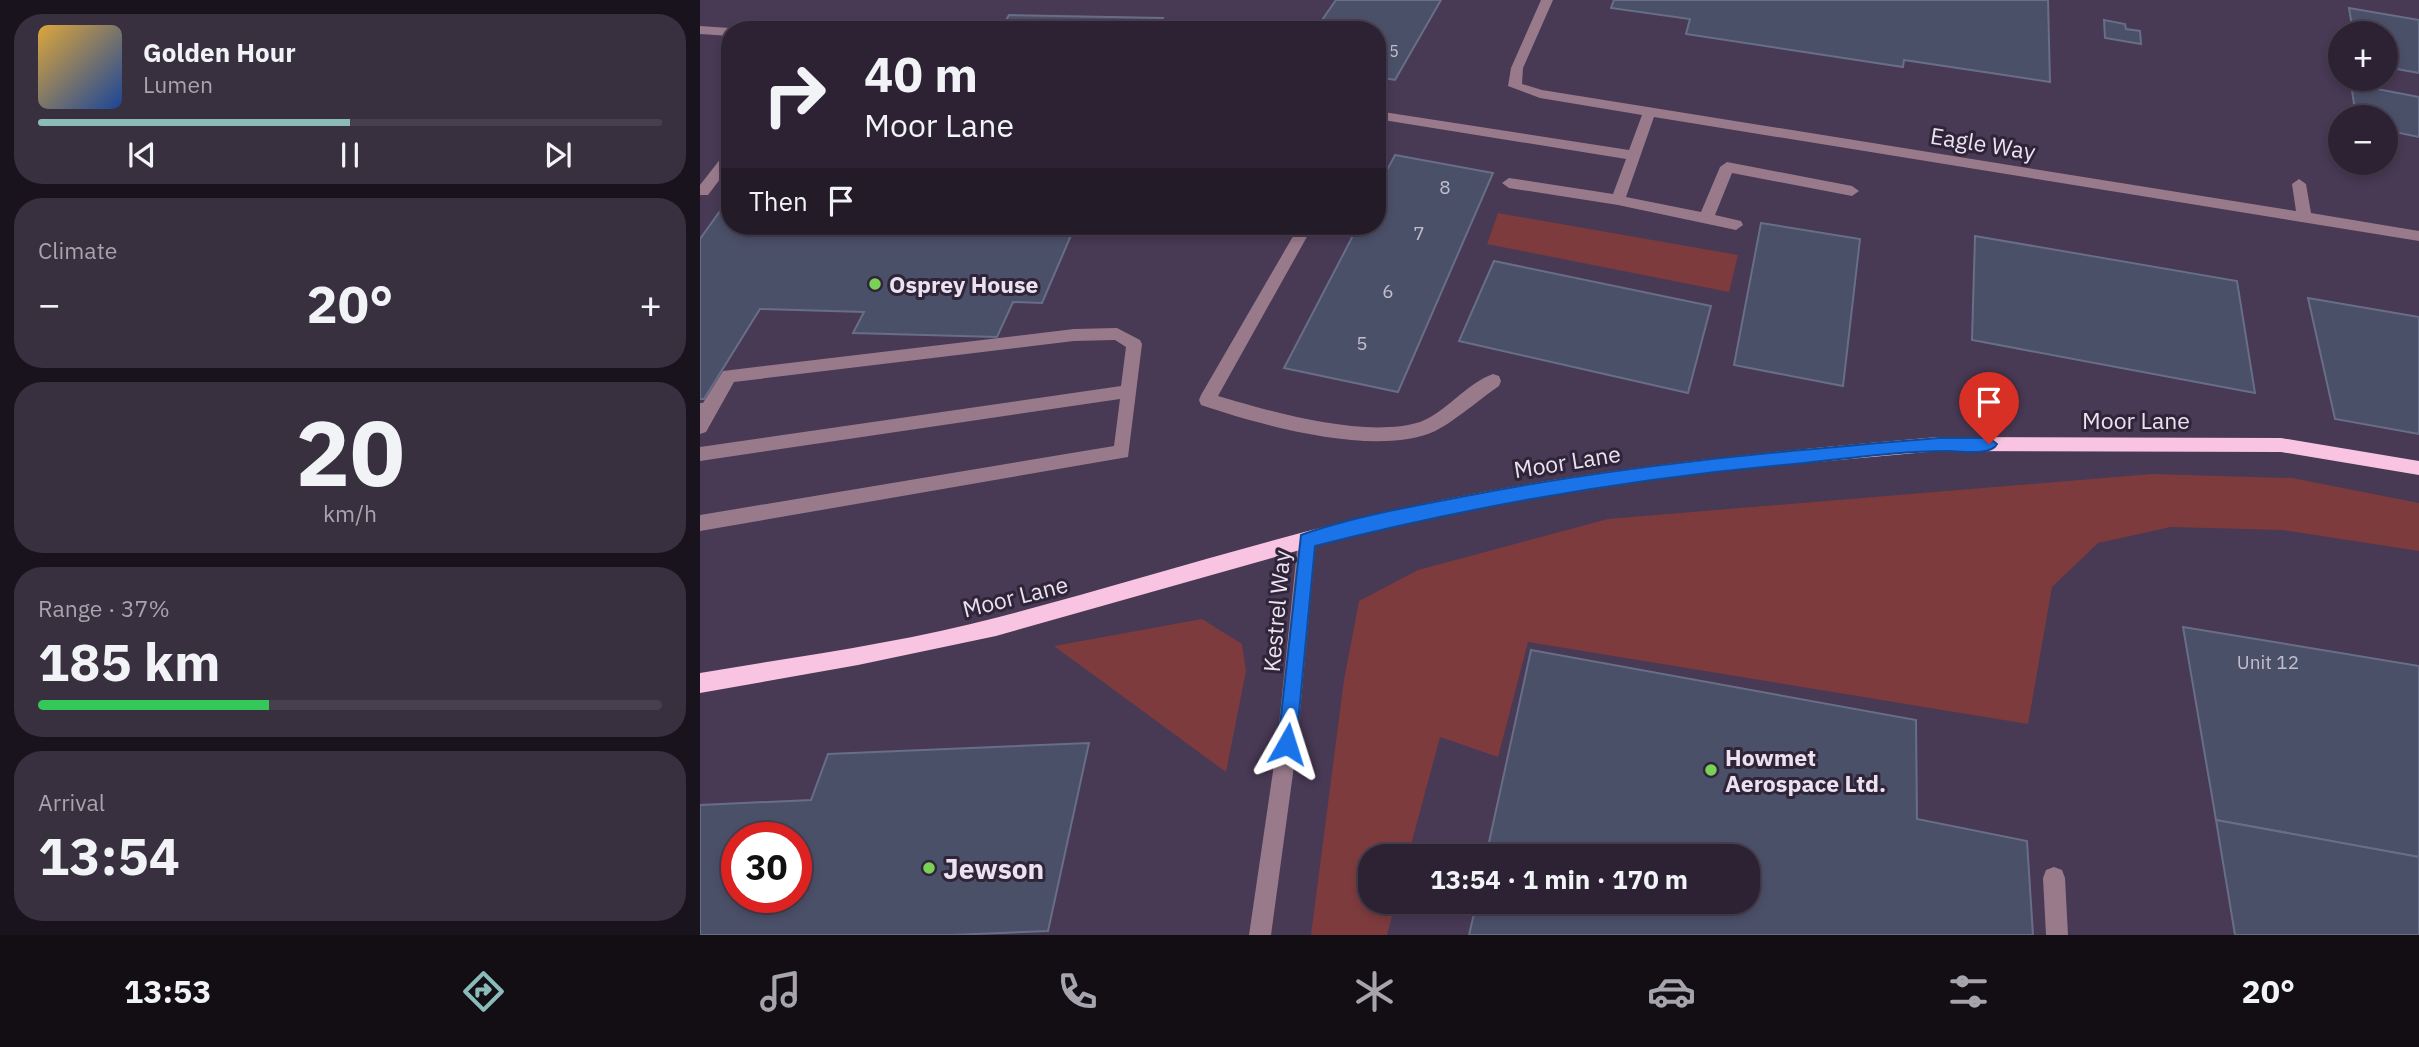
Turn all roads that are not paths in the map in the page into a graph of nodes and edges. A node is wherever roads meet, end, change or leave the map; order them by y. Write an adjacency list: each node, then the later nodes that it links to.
1 (1547, 0): 4 (street, Eagle Way)
2 (700, 30): 3 (street)
3 (721, 31)
4 (1649, 113): 6 (street); 13 (street, Eagle Way)
5 (1386, 116): 6 (street)
6 (1635, 156): 12 (street)
7 (721, 168): 10 (street)
8 (1509, 183): 12 (street)
9 (2299, 184): 13 (street)
10 (703, 191)
11 (1852, 191): 14 (street)
12 (1618, 200): 14 (street)
13 (2304, 217): 17 (street, Eagle Way)
14 (1706, 219): 15 (street)
15 (1737, 225)
16 (1301, 235): 18 (street)
17 (2419, 236)
18 (1493, 381)
19 (1130, 391): 20 (street); 22 (street); 24 (street)
20 (704, 410): 21 (street)
21 (700, 427)
22 (700, 454)
23 (2419, 468): 25 (main road, Moor Lane)
24 (700, 523)
25 (1307, 540): 26 (main road, Moor Lane); 28 (street, Kestrel Way)
26 (700, 683)
27 (2054, 878): 29 (street)
28 (1260, 935)
29 (2057, 935)

